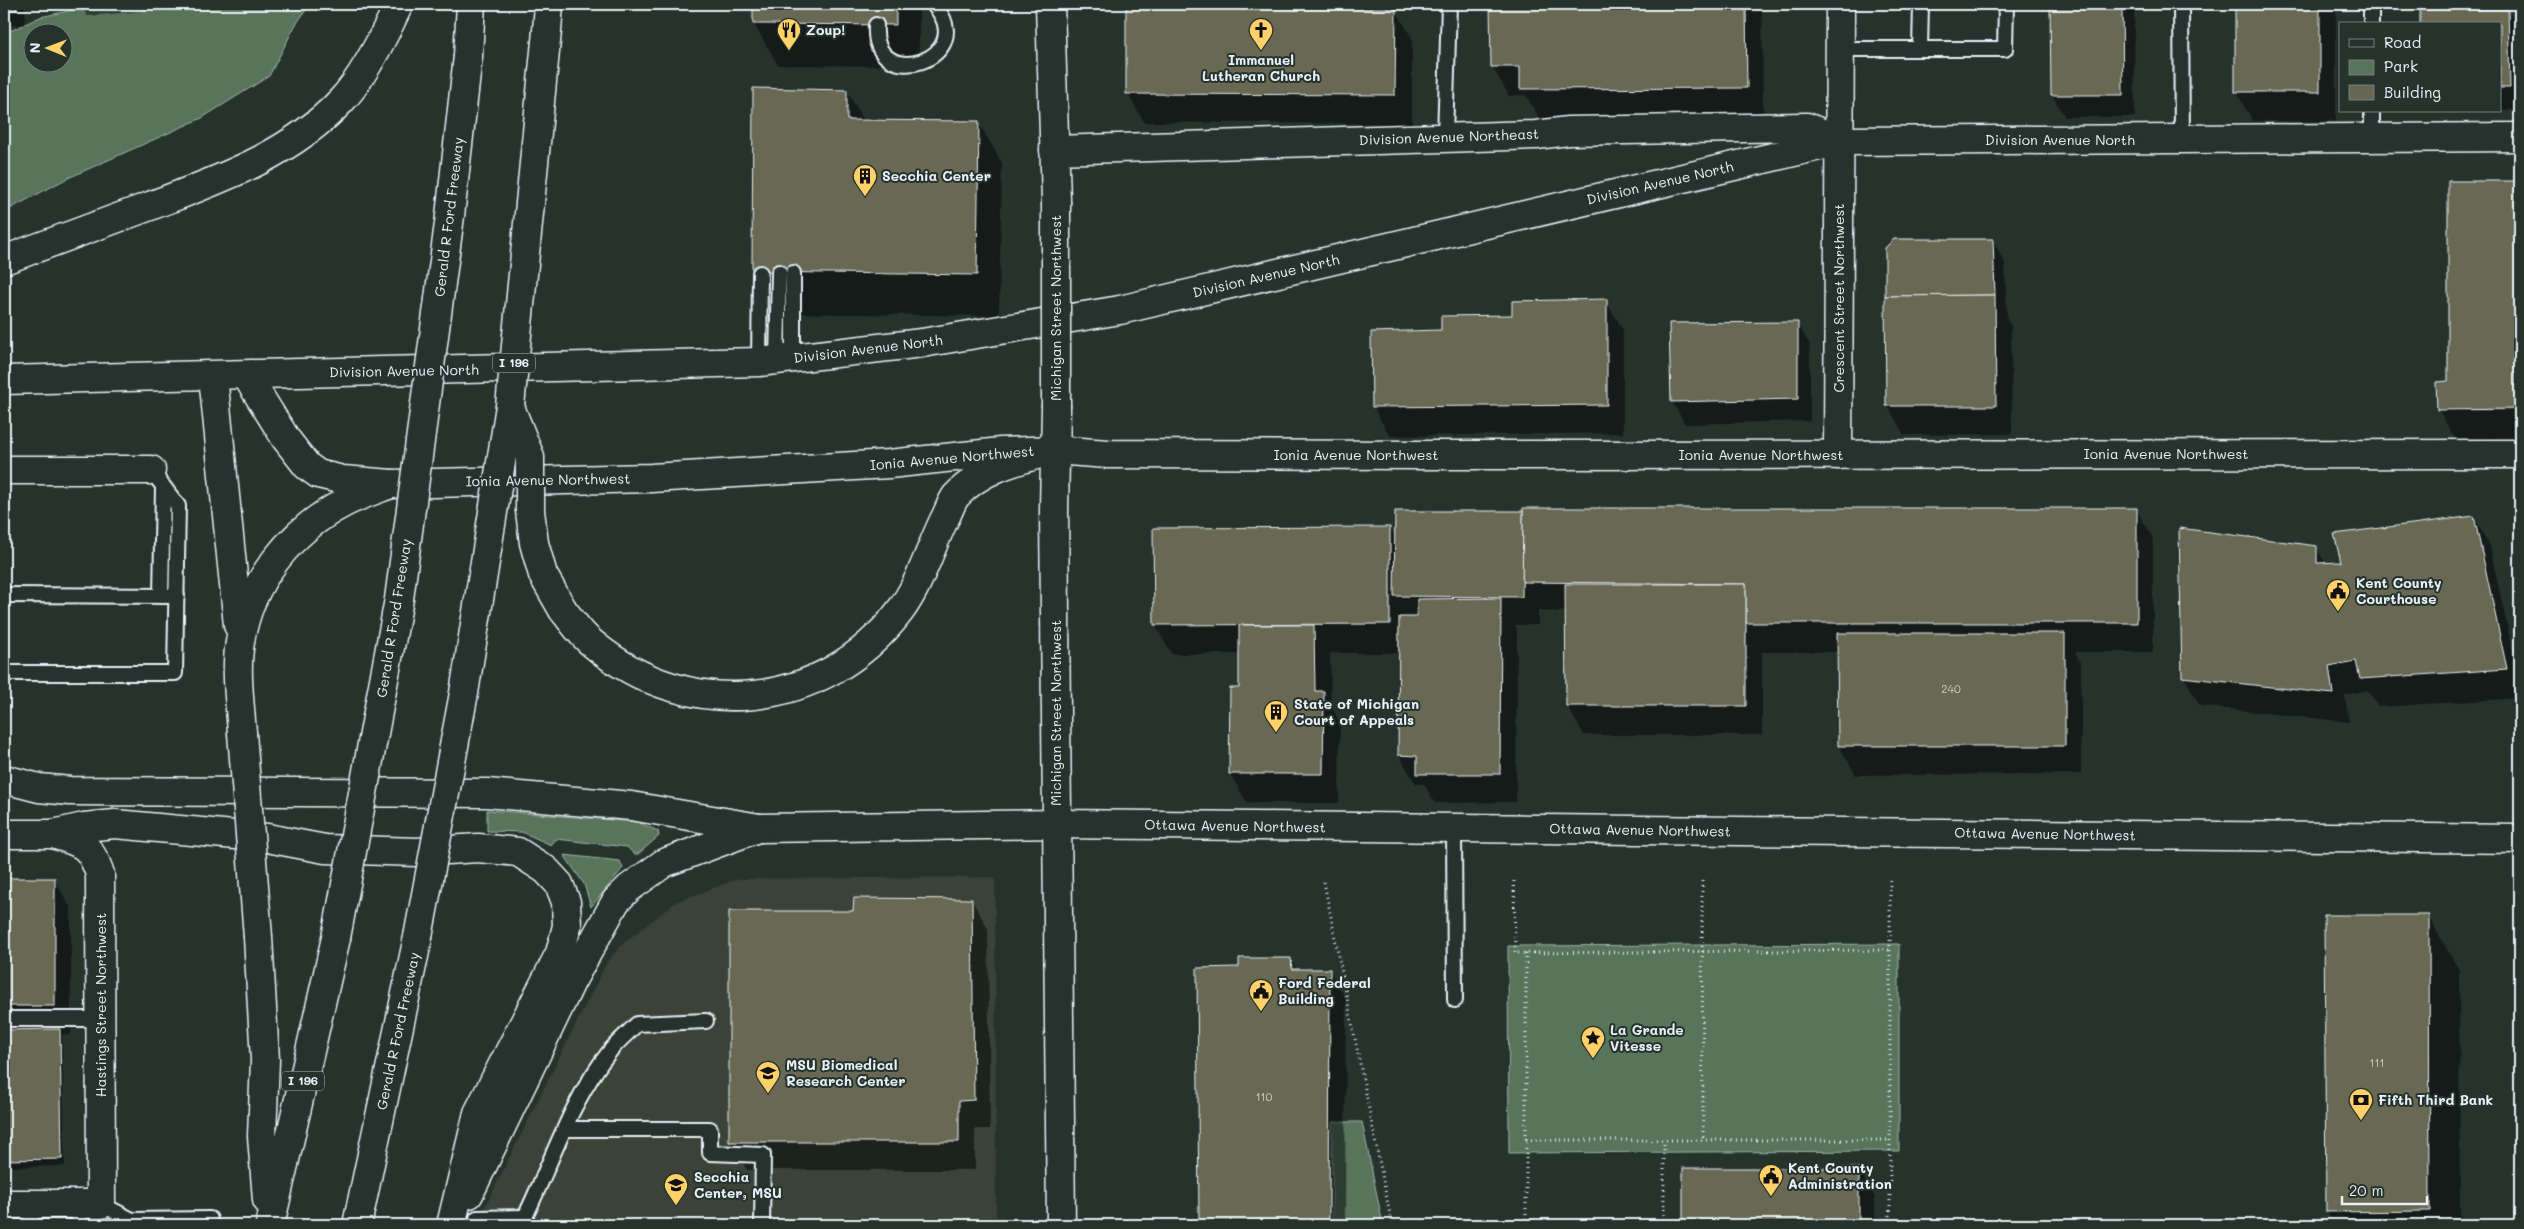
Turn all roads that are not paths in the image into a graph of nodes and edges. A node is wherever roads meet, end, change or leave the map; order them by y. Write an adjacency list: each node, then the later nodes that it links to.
1 (399, 4): 23 (main road)
2 (472, 4): 61 (main road, Gerald R Ford Freeway / I 196, bridge)
3 (549, 4): 31 (main road, Gerald R Ford Freeway / I 196, bridge)
4 (934, 4): 13 (lane)
5 (1050, 4): 22 (main road, Michigan Street Northwest)
6 (1448, 4): 17 (lane)
7 (1840, 4): 14 (main road, Crescent Street Northwest)
8 (1921, 4): 15 (lane)
9 (2006, 4): 15 (lane)
10 (2181, 4): 20 (lane)
11 (2371, 4): 12 (lane)
12 (2371, 22)
13 (876, 25)
14 (1840, 48): 15 (lane); 21 (main road, Crescent Street Northwest)
15 (1920, 49)
16 (2372, 112): 18 (lane)
17 (1445, 138): 21 (main road, Division Avenue Northeast); 22 (main road, Division Avenue Northeast)
18 (2372, 138): 19 (main road, Division Avenue North); 20 (main road, Division Avenue North)
19 (2520, 138)
20 (2182, 139): 21 (main road, Division Avenue North)
21 (1841, 141): 27 (main road, Division Avenue North); 34 (main road, Crescent Street Northwest)
22 (1054, 150): 32 (main road, Michigan Street Northwest, bridge)
23 (4, 260)
24 (760, 272): 27 (lane)
25 (779, 272): 27 (lane)
26 (794, 273): 27 (lane)
27 (776, 360): 28 (main road, Division Avenue North)
28 (246, 375): 29 (main road, Division Avenue North); 37 (main road, Ionia Avenue Northwest)
29 (213, 376): 30 (main road, Division Avenue North); 41 (main road)
30 (4, 380)
31 (510, 406): 32 (main road, bridge); 62 (main road, Gerald R Ford Freeway / I 196, bridge)
32 (1054, 450): 34 (main road, Ionia Avenue Northwest); 37 (main road, Ionia Avenue Northwest); 44 (main road, Michigan Street Northwest)
33 (2520, 454): 34 (main road, Ionia Avenue Northwest)
34 (1838, 455)
35 (4, 470): 36 (main road)
36 (157, 479): 39 (lane); 40 (lane)
37 (390, 484): 41 (main road)
38 (4, 596): 39 (lane)
39 (161, 596): 40 (lane)
40 (177, 596): 42 (lane)
41 (240, 642): 61 (main road, bridge)
42 (4, 673)
43 (4, 779): 45 (main road)
44 (1057, 824): 45 (main road, Ottawa Avenue Northwest); 46 (main road, Ottawa Avenue Northwest); 64 (main road, Michigan Street Northwest)
45 (759, 828): 60 (main road)
46 (1454, 828): 49 (main road, Ottawa Avenue Northwest); 50 (lane)
47 (4, 834): 48 (main road)
48 (53, 834): 52 (main road, Hastings Street Northwest); 60 (main road)
49 (2520, 839)
50 (1455, 1000)
51 (4, 1019): 52 (lane)
52 (101, 1019): 56 (main road, Hastings Street Northwest)
53 (706, 1020): 54 (lane)
54 (565, 1129): 59 (lane); 63 (lane)
55 (4, 1204): 57 (main road)
56 (86, 1211): 57 (main road); 58 (lane)
57 (31, 1215)
58 (210, 1219)
59 (523, 1221): 60 (lane)
60 (460, 1223)
61 (270, 1225)
62 (357, 1225)
63 (762, 1225)
64 (1061, 1225)

